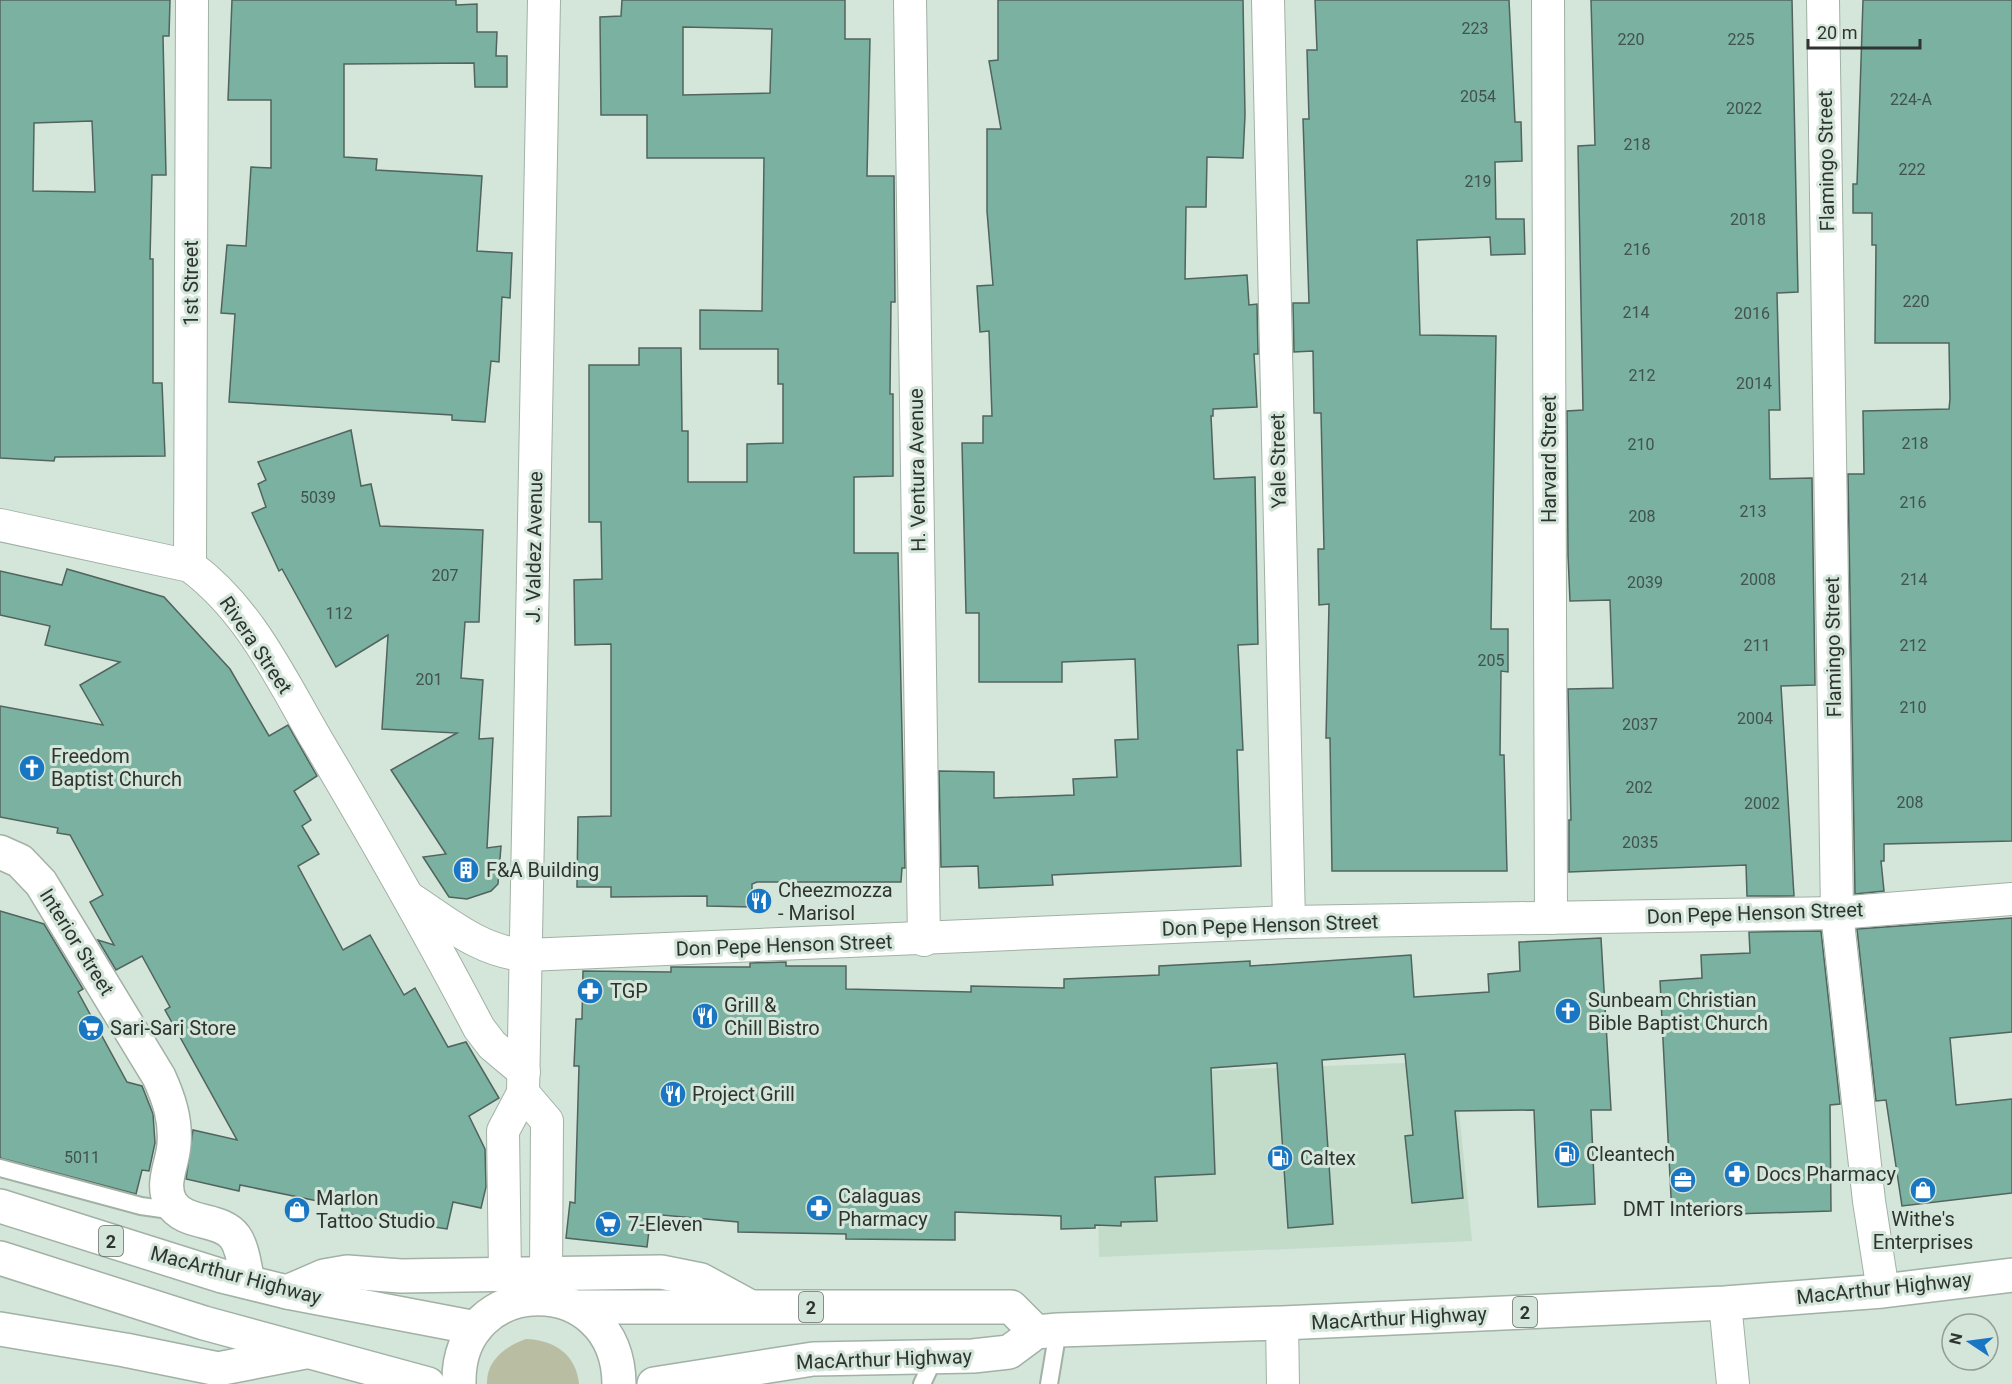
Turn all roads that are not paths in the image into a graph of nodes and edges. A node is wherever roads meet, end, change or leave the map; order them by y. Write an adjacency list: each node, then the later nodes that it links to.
1 (192, 0): 8 (street, 1st Street)
2 (544, 0): 16 (street, J. Valdez Avenue)
3 (910, 0): 15 (street, H. Ventura Avenue)
4 (1268, 0): 14 (street, Yale Street)
5 (1548, 0): 13 (street, Harvard Street)
6 (1823, 0): 12 (street, Flamingo Street)
7 (0, 525): 8 (street, Rivera Street)
8 (190, 566): 10 (street, Rivera Street)
9 (0, 852): 20 (main road, Interior Street)
10 (411, 899): 16 (street, Rivera Street); 17 (street, Rivera Street)
11 (2012, 899): 12 (street, Don Pepe Henson Street)
12 (1837, 913): 13 (street, Don Pepe Henson Street); 26 (street, Flamingo Street)
13 (1551, 918): 14 (street, Don Pepe Henson Street)
14 (1289, 922): 15 (street, Don Pepe Henson Street)
15 (924, 940): 16 (street, Don Pepe Henson Street)
16 (527, 955): 17 (street, J. Valdez Avenue)
17 (524, 1083): 22 (street, J. Valdez Avenue); 23 (street)
18 (0, 1168): 20 (lane)
19 (0, 1206): 25 (main road, MacArthur Highway / 2)
20 (179, 1211): 25 (main road)
21 (0, 1258): 35 (main road)
22 (505, 1274): 23 (main road); 27 (main road)
23 (546, 1274): 29 (main road)
24 (2012, 1275): 26 (main road, MacArthur Highway / 2)
25 (235, 1279): 27 (main road, MacArthur Highway / 2)
26 (1883, 1291): 28 (main road, MacArthur Highway / 2)
27 (286, 1292): 32 (main road, MacArthur Highway / 2)
28 (1725, 1303): 31 (main road, MacArthur Highway / 2); 45 (street)
29 (747, 1305): 30 (main road, 2); 34 (main road, 2)
30 (576, 1307): 32 (main road, 2); 40 (main road, 2)
31 (1282, 1323): 34 (main road, MacArthur Highway / 2); 44 (street)
32 (476, 1328): 39 (main road, 2)
33 (0, 1329): 35 (main road)
34 (1047, 1331): 37 (main road, MacArthur Highway); 43 (lane)
35 (305, 1352): 38 (main road)
36 (813, 1359): 37 (main road, MacArthur Highway); 41 (main road, MacArthur Highway); 42 (main road)
37 (929, 1370)
38 (428, 1384)
39 (459, 1384)
40 (618, 1384)
41 (654, 1384)
42 (777, 1384)
43 (1049, 1384)
44 (1283, 1384)
45 (1733, 1384)

